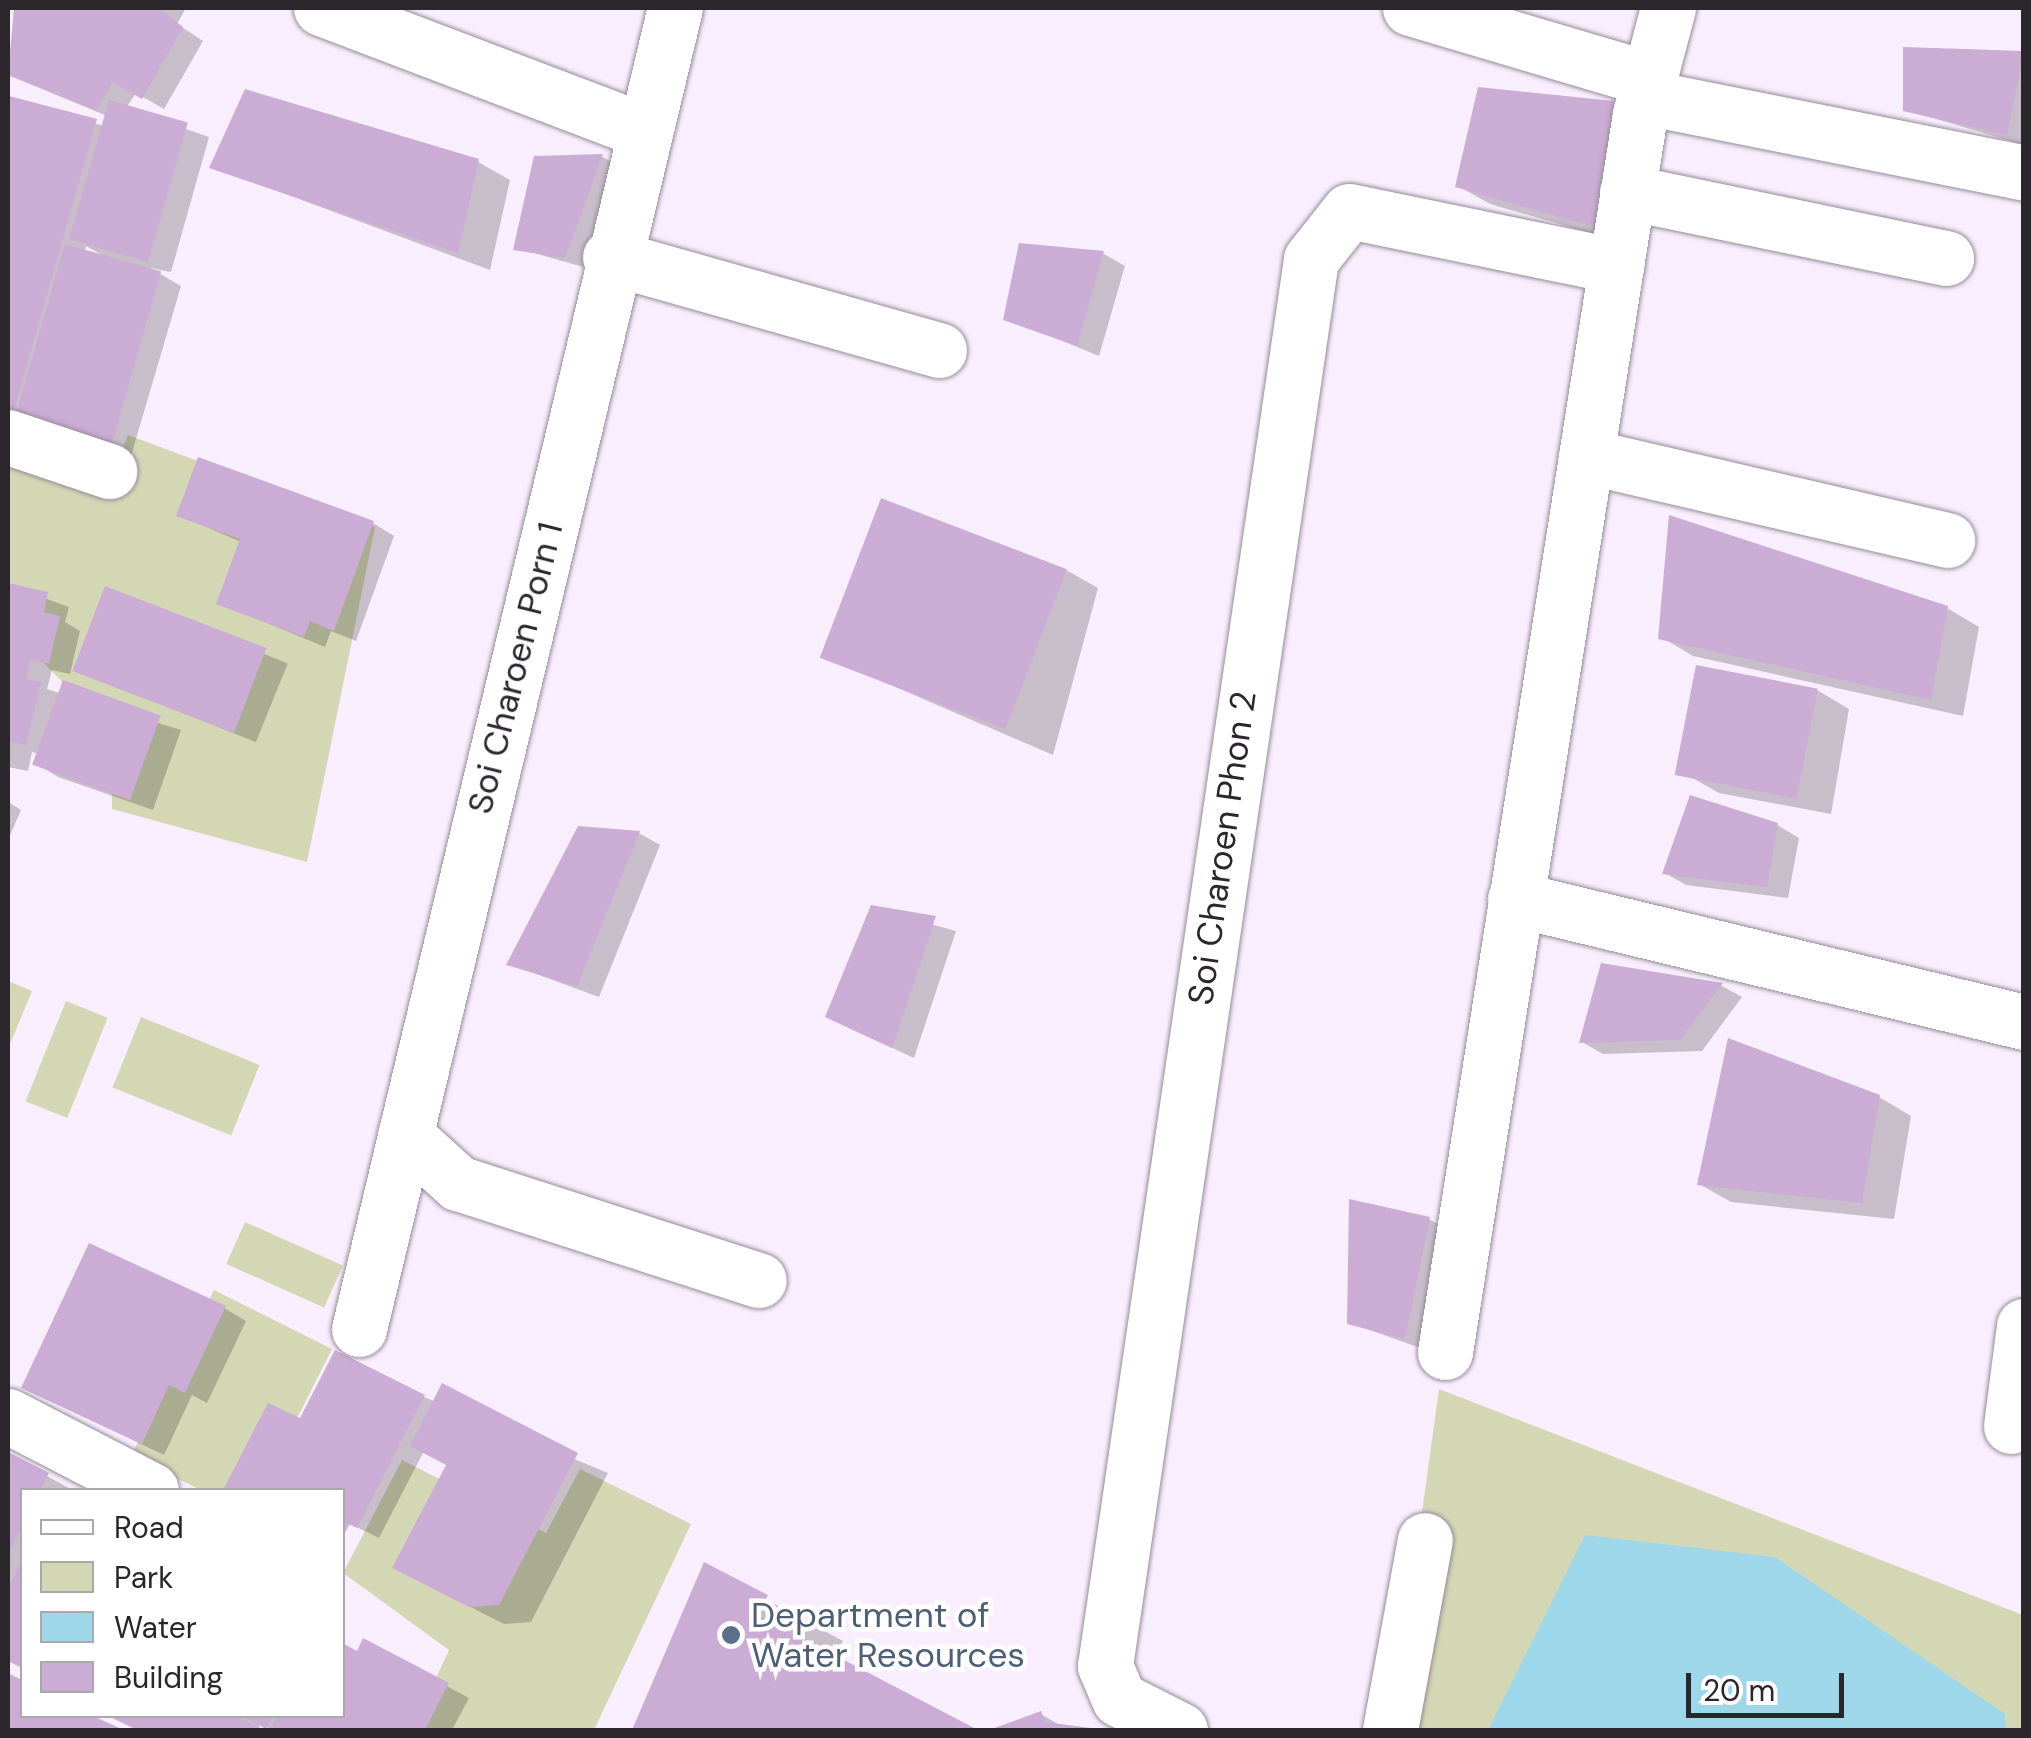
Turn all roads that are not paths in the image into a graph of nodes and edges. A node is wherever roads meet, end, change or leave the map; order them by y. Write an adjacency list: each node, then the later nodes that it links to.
1 (321, 8): 6 (street)
2 (674, 8): 6 (street, Soi Charoen Porn 1)
3 (1410, 8): 5 (street)
4 (1668, 8): 5 (street)
5 (1647, 88): 7 (street); 8 (street)
6 (642, 130): 9 (street, Soi Charoen Porn 1)
7 (2024, 172)
8 (1627, 192): 10 (street); 11 (street)
9 (610, 257): 12 (street); 19 (street, Soi Charoen Porn 1)
10 (1946, 258)
11 (1616, 266): 14 (street); 28 (street, Soi Charoen Phon 2)
12 (938, 350)
13 (8, 437): 15 (street)
14 (1586, 456): 16 (street); 17 (street)
15 (109, 470)
16 (1947, 540)
17 (1515, 899): 18 (street); 23 (street)
18 (2024, 1022)
19 (405, 1135): 20 (street); 22 (street, Soi Charoen Porn 1)
20 (760, 1280)
21 (2024, 1326): 25 (street)
22 (359, 1329)
23 (1445, 1352)
24 (8, 1416): 26 (street)
25 (2011, 1426)
26 (147, 1488)
27 (1425, 1540): 29 (street)
28 (1180, 1730)
29 (1390, 1730)

